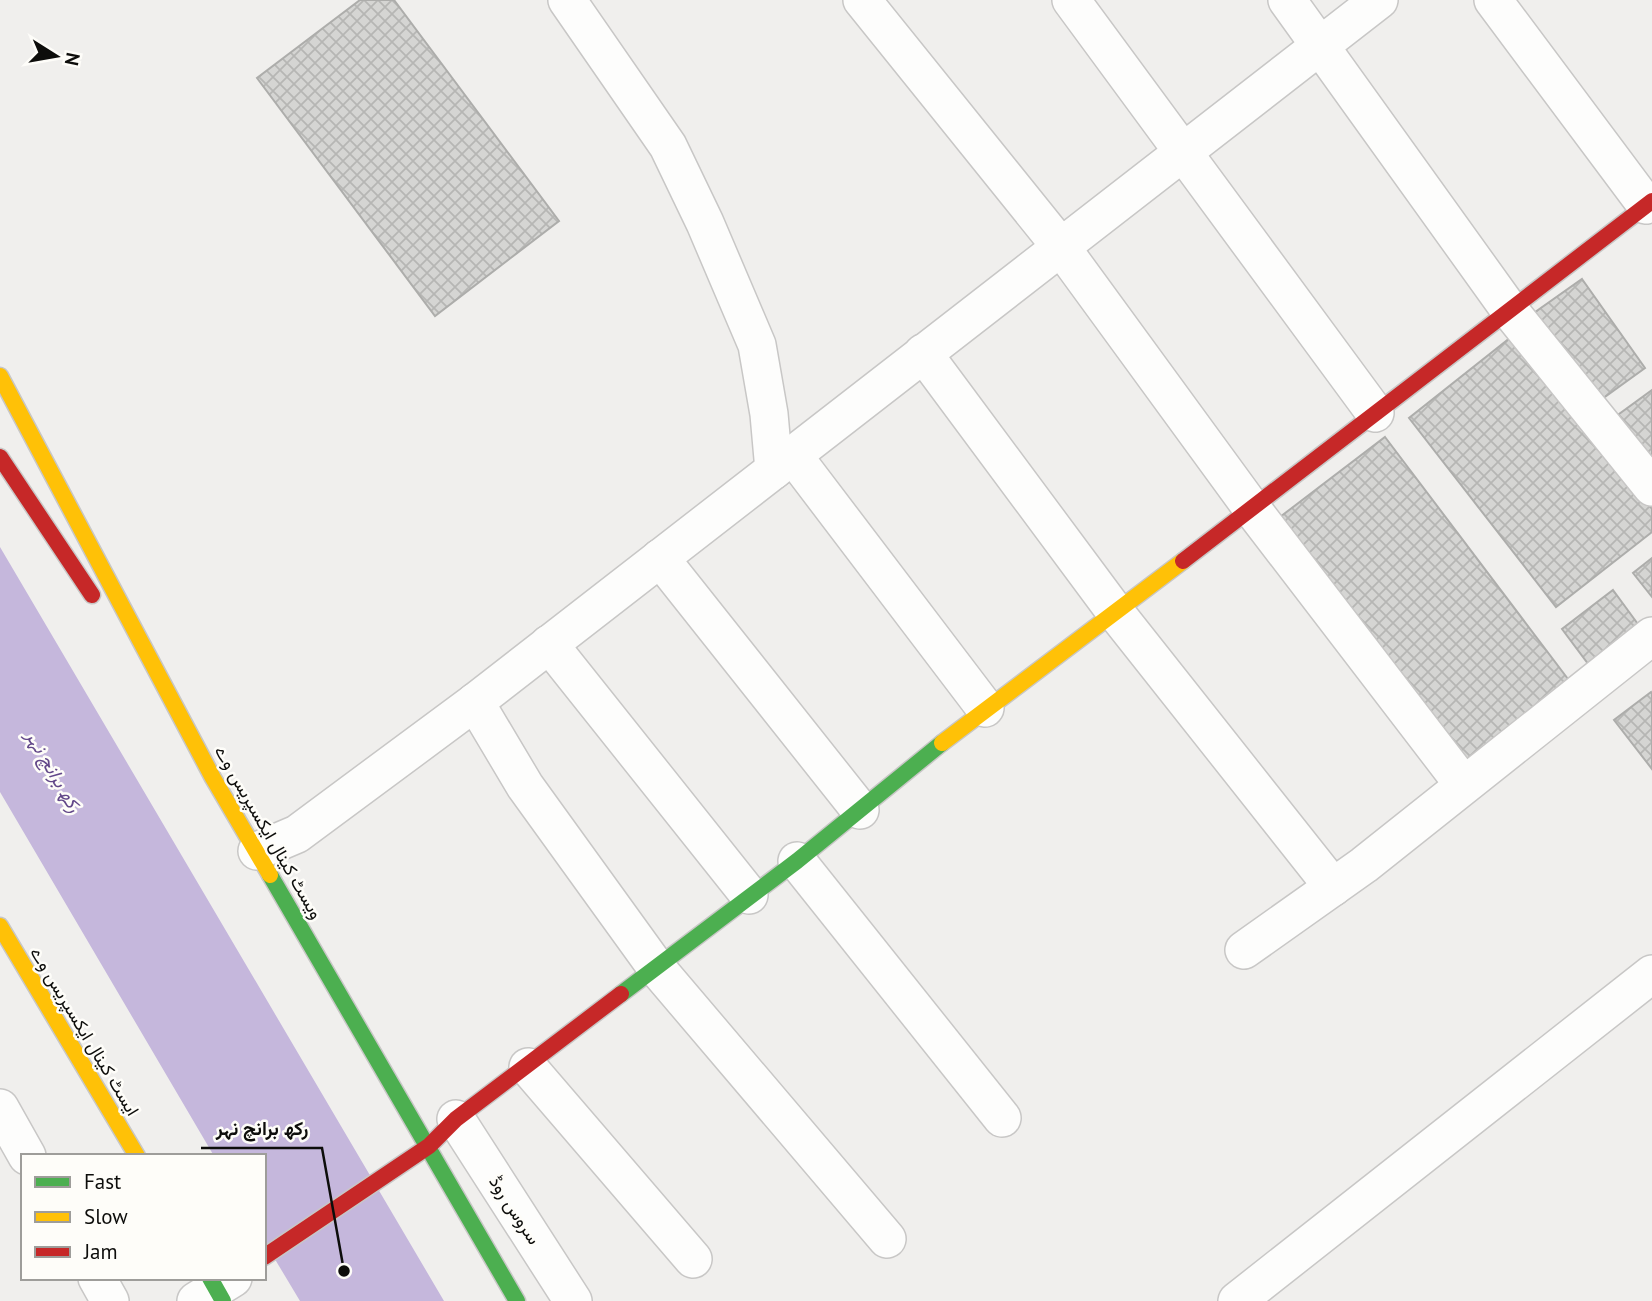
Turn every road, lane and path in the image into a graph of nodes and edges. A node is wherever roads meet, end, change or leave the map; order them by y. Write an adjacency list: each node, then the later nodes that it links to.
1 (567, 0): 16 (street)
2 (862, 0): 10 (street)
3 (1071, 0): 8 (street)
4 (1287, 0): 7 (street)
5 (1379, 0): 7 (street)
6 (1493, 0): 9 (street)
7 (1321, 45): 8 (street); 11 (street)
8 (1183, 152): 10 (street); 14 (street)
9 (1649, 203): 11 (street)
10 (1061, 247): 12 (street); 18 (street)
11 (1511, 312): 14 (street); 17 (street)
12 (923, 353): 16 (street); 21 (street)
13 (0, 376): 27 (street, ویسٹ کینال ایکسپریس وے)
14 (1375, 413): 18 (street)
15 (0, 457): 20 (street)
16 (783, 462): 19 (street); 26 (street)
17 (1652, 487)
18 (1252, 510): 21 (street); 28 (street)
19 (660, 558): 24 (street); 29 (street)
20 (99, 606)
21 (1116, 613): 26 (street); 32 (street)
22 (114, 629): 27 (street)
23 (1652, 636): 28 (street)
24 (549, 644): 25 (street); 33 (street)
25 (475, 702): 30 (street); 36 (street)
26 (985, 708): 29 (street)
27 (213, 778): 30 (street, ویسٹ کینال ایکسپریس وے)
28 (1463, 784): 32 (street)
29 (860, 810): 31 (street)
30 (257, 851): 42 (street, ویسٹ کینال ایکسپریس وے)
31 (797, 862): 33 (street); 40 (street)
32 (1333, 887): 35 (street)
33 (749, 895): 36 (street)
34 (0, 926): 44 (street, ایسٹ کینال ایکسپریس وے)
35 (1244, 950)
36 (655, 966): 38 (street); 45 (street)
37 (1652, 974): 52 (street)
38 (528, 1067): 41 (street); 47 (street)
39 (0, 1108): 43 (street)
40 (1002, 1118)
41 (456, 1119): 42 (street); 51 (street, سروس روڈ)
42 (429, 1146): 46 (street); 50 (street, ویسٹ کینال ایکسپریس وے)
43 (26, 1154)
44 (136, 1154)
45 (887, 1239)
46 (266, 1256)
47 (693, 1259)
48 (98, 1280): 49 (street)
49 (110, 1301)
50 (517, 1301)
51 (573, 1301)
52 (1237, 1301)

